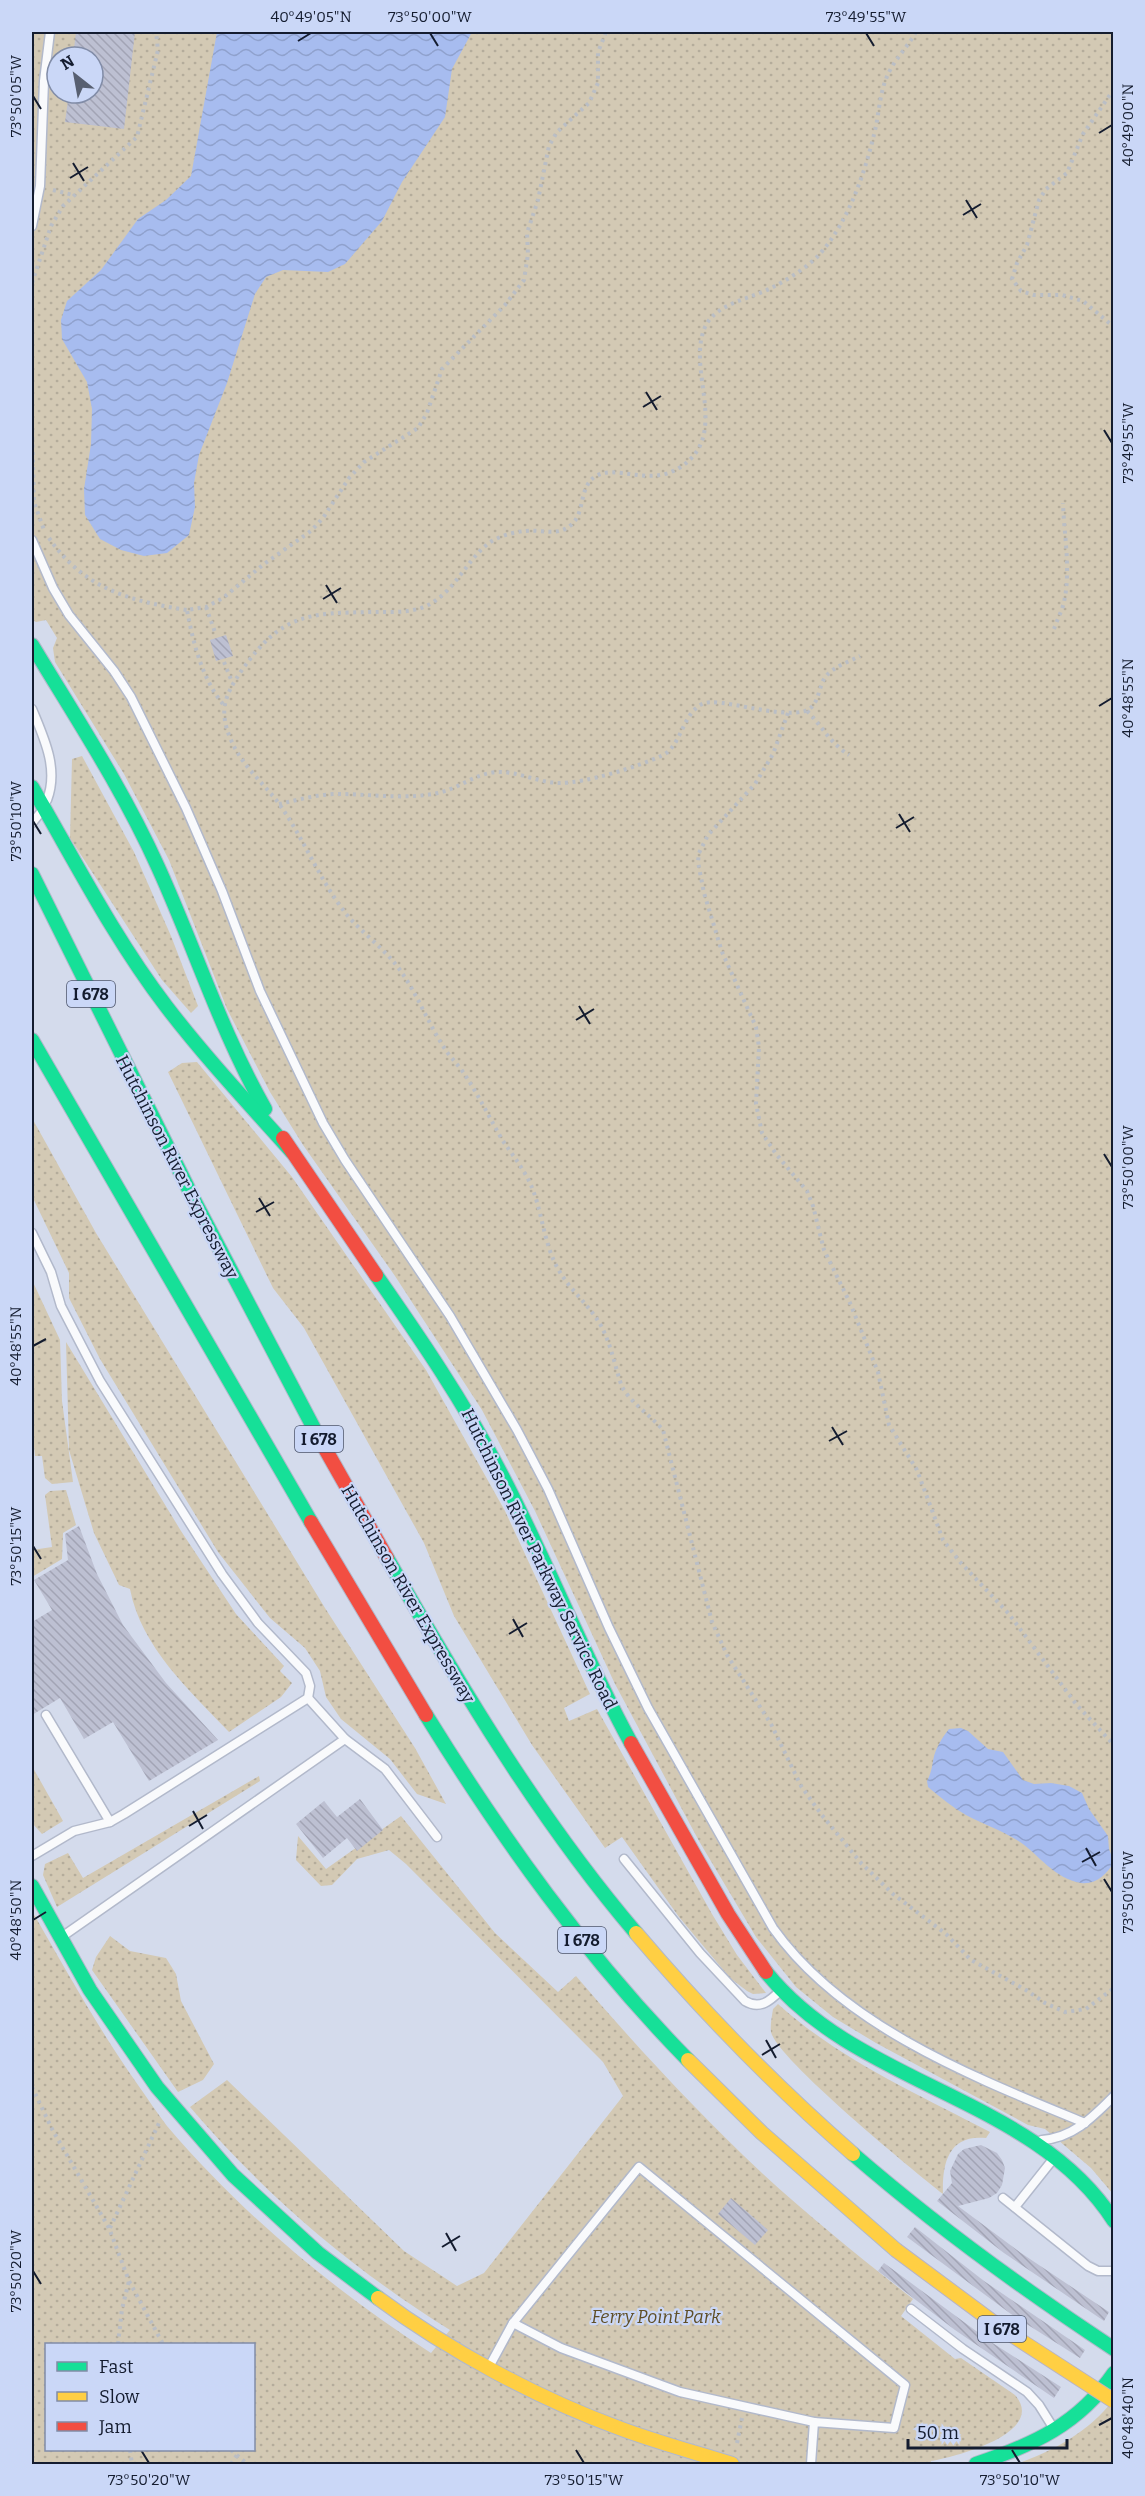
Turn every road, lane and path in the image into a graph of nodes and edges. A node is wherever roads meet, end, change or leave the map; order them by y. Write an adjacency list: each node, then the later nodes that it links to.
1 (50, 32): 6 (lane)
2 (156, 32): 7 (path)
3 (606, 32): 14 (path)
4 (916, 32): 22 (path)
5 (1113, 89): 8 (path)
6 (32, 226)
7 (32, 283)
8 (1113, 327)
9 (32, 422): 11 (path)
10 (1063, 503): 16 (path)
11 (37, 515): 12 (path); 15 (path)
12 (32, 517)
13 (32, 540): 50 (lane)
14 (206, 607): 15 (path); 17 (path)
15 (187, 610): 22 (path)
16 (1054, 629)
17 (216, 635)
18 (32, 645): 33 (main road, Hutchinson River Parkway Service Road)
19 (860, 656): 24 (path)
20 (224, 662): 21 (path)
21 (232, 682)
22 (223, 704): 28 (path)
23 (32, 709): 29 (lane)
24 (807, 711): 25 (path); 26 (path)
25 (788, 713): 28 (path); 38 (path)
26 (849, 755)
27 (32, 787): 29 (main road)
28 (279, 804): 45 (path)
29 (43, 810): 30 (lane); 33 (main road)
30 (32, 823)
31 (32, 874): 63 (main road, Hutchinson River Expressway / I 678)
32 (32, 1040): 66 (main road, I 678, bridge)
33 (292, 1152): 46 (main road, Hutchinson River Parkway Service Road)
34 (32, 1233): 35 (lane)
35 (308, 1698): 37 (lane); 39 (lane)
36 (46, 1715): 39 (lane)
37 (345, 1739): 40 (lane); 44 (lane)
38 (1113, 1745)
39 (110, 1821): 41 (lane)
40 (437, 1837)
41 (32, 1856)
42 (624, 1859): 46 (lane)
43 (32, 1886): 44 (main road)
44 (59, 1939): 64 (main road)
45 (1113, 1988)
46 (782, 1990): 51 (main road, Hutchinson River Parkway Service Road)
47 (32, 2087): 56 (path)
48 (1113, 2096): 50 (lane)
49 (161, 2119): 56 (path)
50 (1084, 2123): 51 (lane)
51 (1031, 2140): 52 (main road, Hutchinson River Parkway Service Road)
52 (1055, 2156): 54 (lane); 55 (main road, Hutchinson River Parkway Service Road)
53 (1003, 2198): 54 (lane)
54 (1015, 2207): 57 (lane)
55 (1113, 2221)
56 (110, 2229): 58 (path)
57 (1113, 2271)
58 (129, 2281): 61 (path); 62 (path)
59 (911, 2309): 69 (lane)
60 (513, 2323): 64 (lane); 67 (lane); 68 (lane)
61 (118, 2343)
62 (162, 2343)
63 (1113, 2349)
64 (487, 2370): 75 (main road)
65 (1113, 2373): 69 (main road)
66 (1113, 2402)
67 (744, 2407): 68 (lane); 70 (path)
68 (814, 2422): 76 (lane)
69 (1055, 2430): 77 (main road)
70 (736, 2448)
71 (232, 2451): 72 (path)
72 (237, 2455): 73 (path); 74 (path)
73 (231, 2464)
74 (247, 2464)
75 (732, 2464)
76 (811, 2464)
77 (976, 2464)

